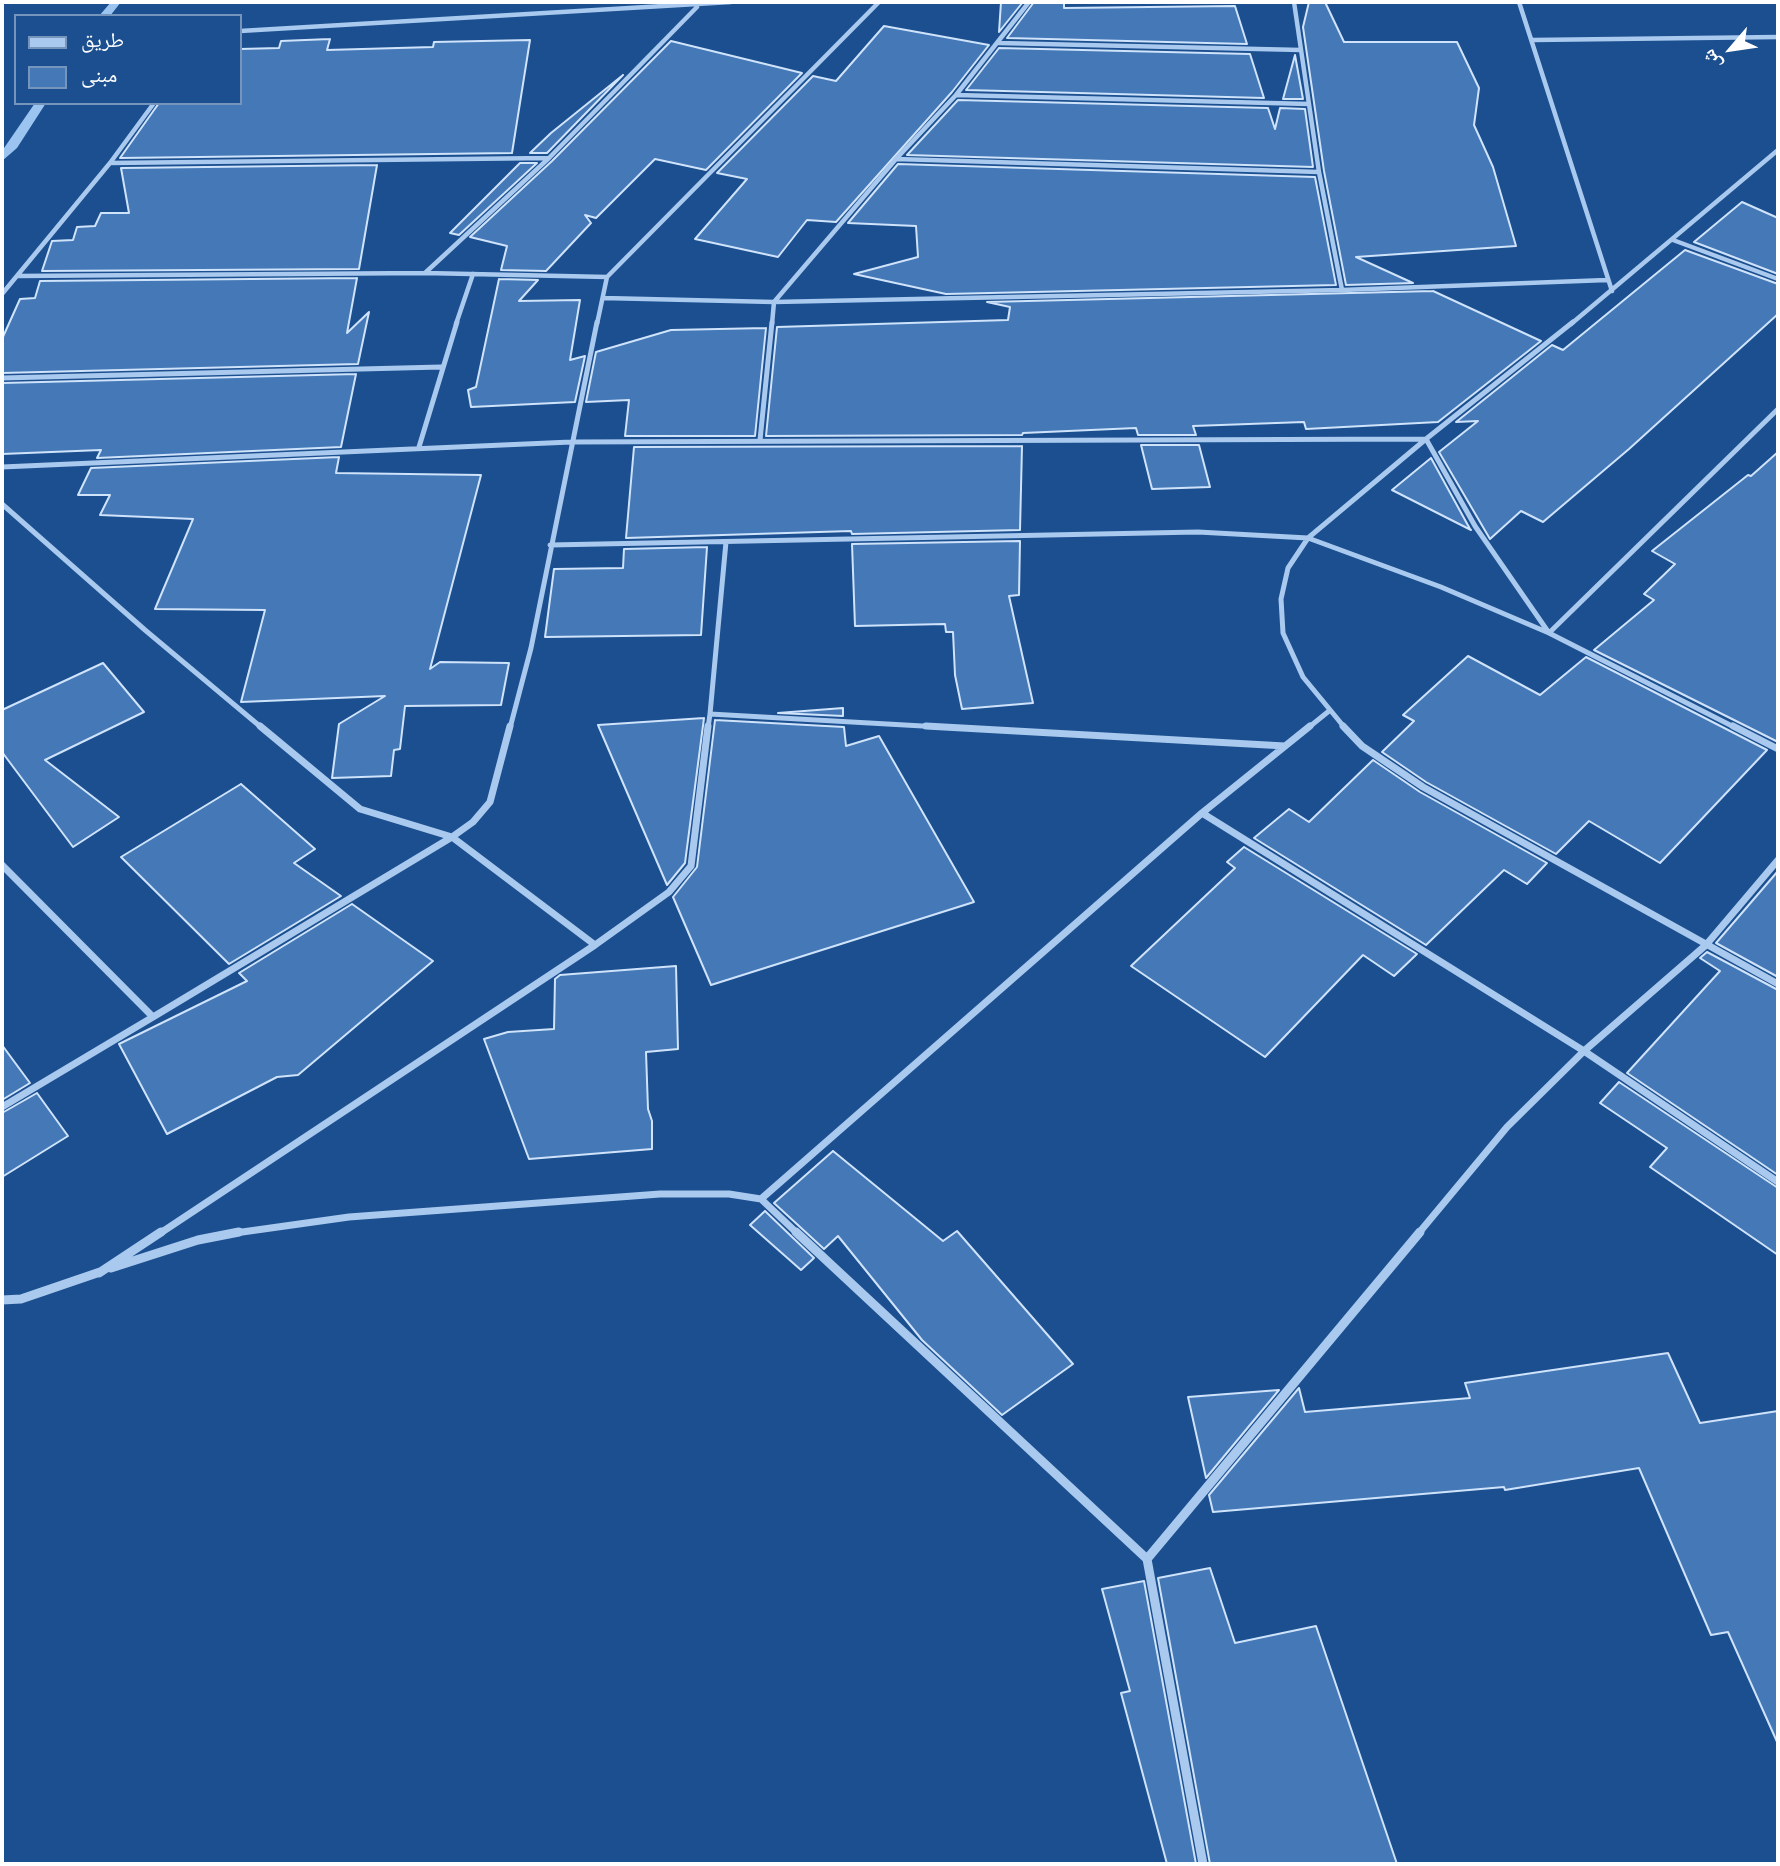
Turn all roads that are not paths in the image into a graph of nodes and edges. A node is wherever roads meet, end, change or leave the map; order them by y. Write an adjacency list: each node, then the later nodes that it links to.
1 (730, 2): 6 (street)
2 (879, 2): 24 (street)
3 (1029, 2): 10 (street)
4 (1294, 2): 11 (street)
5 (1519, 2): 9 (street)
6 (697, 6): 7 (street); 16 (street)
7 (242, 31)
8 (1778, 37): 9 (street)
9 (1533, 40): 26 (street)
10 (999, 43): 11 (street); 12 (street)
11 (1301, 50): 13 (street)
12 (956, 94): 13 (street); 17 (street)
13 (1309, 104): 19 (street)
14 (153, 105): 18 (street)
15 (1778, 150): 20 (street)
16 (549, 158): 18 (street); 21 (street)
17 (896, 159): 19 (street); 31 (street)
18 (110, 163): 23 (street)
19 (1319, 172): 27 (street)
20 (1673, 240): 25 (street); 28 (street)
21 (425, 273): 22 (street); 23 (street)
22 (473, 274): 24 (street); 32 (street)
23 (17, 276): 29 (street)
24 (607, 277): 30 (street)
25 (1778, 279)
26 (1606, 280): 27 (street); 28 (street)
27 (1342, 290): 31 (street)
28 (1612, 291): 35 (street)
29 (2, 294)
30 (603, 298): 31 (street); 37 (street)
31 (774, 302): 36 (street)
32 (441, 367): 33 (street); 38 (street)
33 (2, 378)
34 (1778, 409): 44 (street)
35 (1426, 439): 36 (street); 41 (street); 44 (street)
36 (760, 440): 37 (street)
37 (571, 442): 38 (street); 43 (street)
38 (419, 447): 39 (street)
39 (2, 467)
40 (2, 504): 50 (street)
41 (1308, 538): 42 (street); 44 (street); 45 (street)
42 (726, 542): 43 (street); 46 (street)
43 (550, 545): 50 (street)
44 (1549, 633): 48 (street)
45 (1329, 711): 47 (street); 54 (street)
46 (710, 714): 47 (street); 53 (street)
47 (1285, 746): 49 (street)
48 (1778, 749)
49 (1202, 813): 57 (street); 60 (street)
50 (452, 838): 53 (street); 56 (street)
51 (1778, 860): 54 (street)
52 (2, 865): 56 (street)
53 (595, 945): 61 (street)
54 (1706, 945): 55 (street); 57 (street)
55 (1778, 984)
56 (153, 1017): 58 (street)
57 (1584, 1051): 59 (street); 63 (street)
58 (2, 1107)
59 (1778, 1182)
60 (761, 1199): 61 (street); 63 (street)
61 (99, 1273): 62 (street)
62 (2, 1300)
63 (1147, 1559): 64 (street)
64 (1203, 1864)

